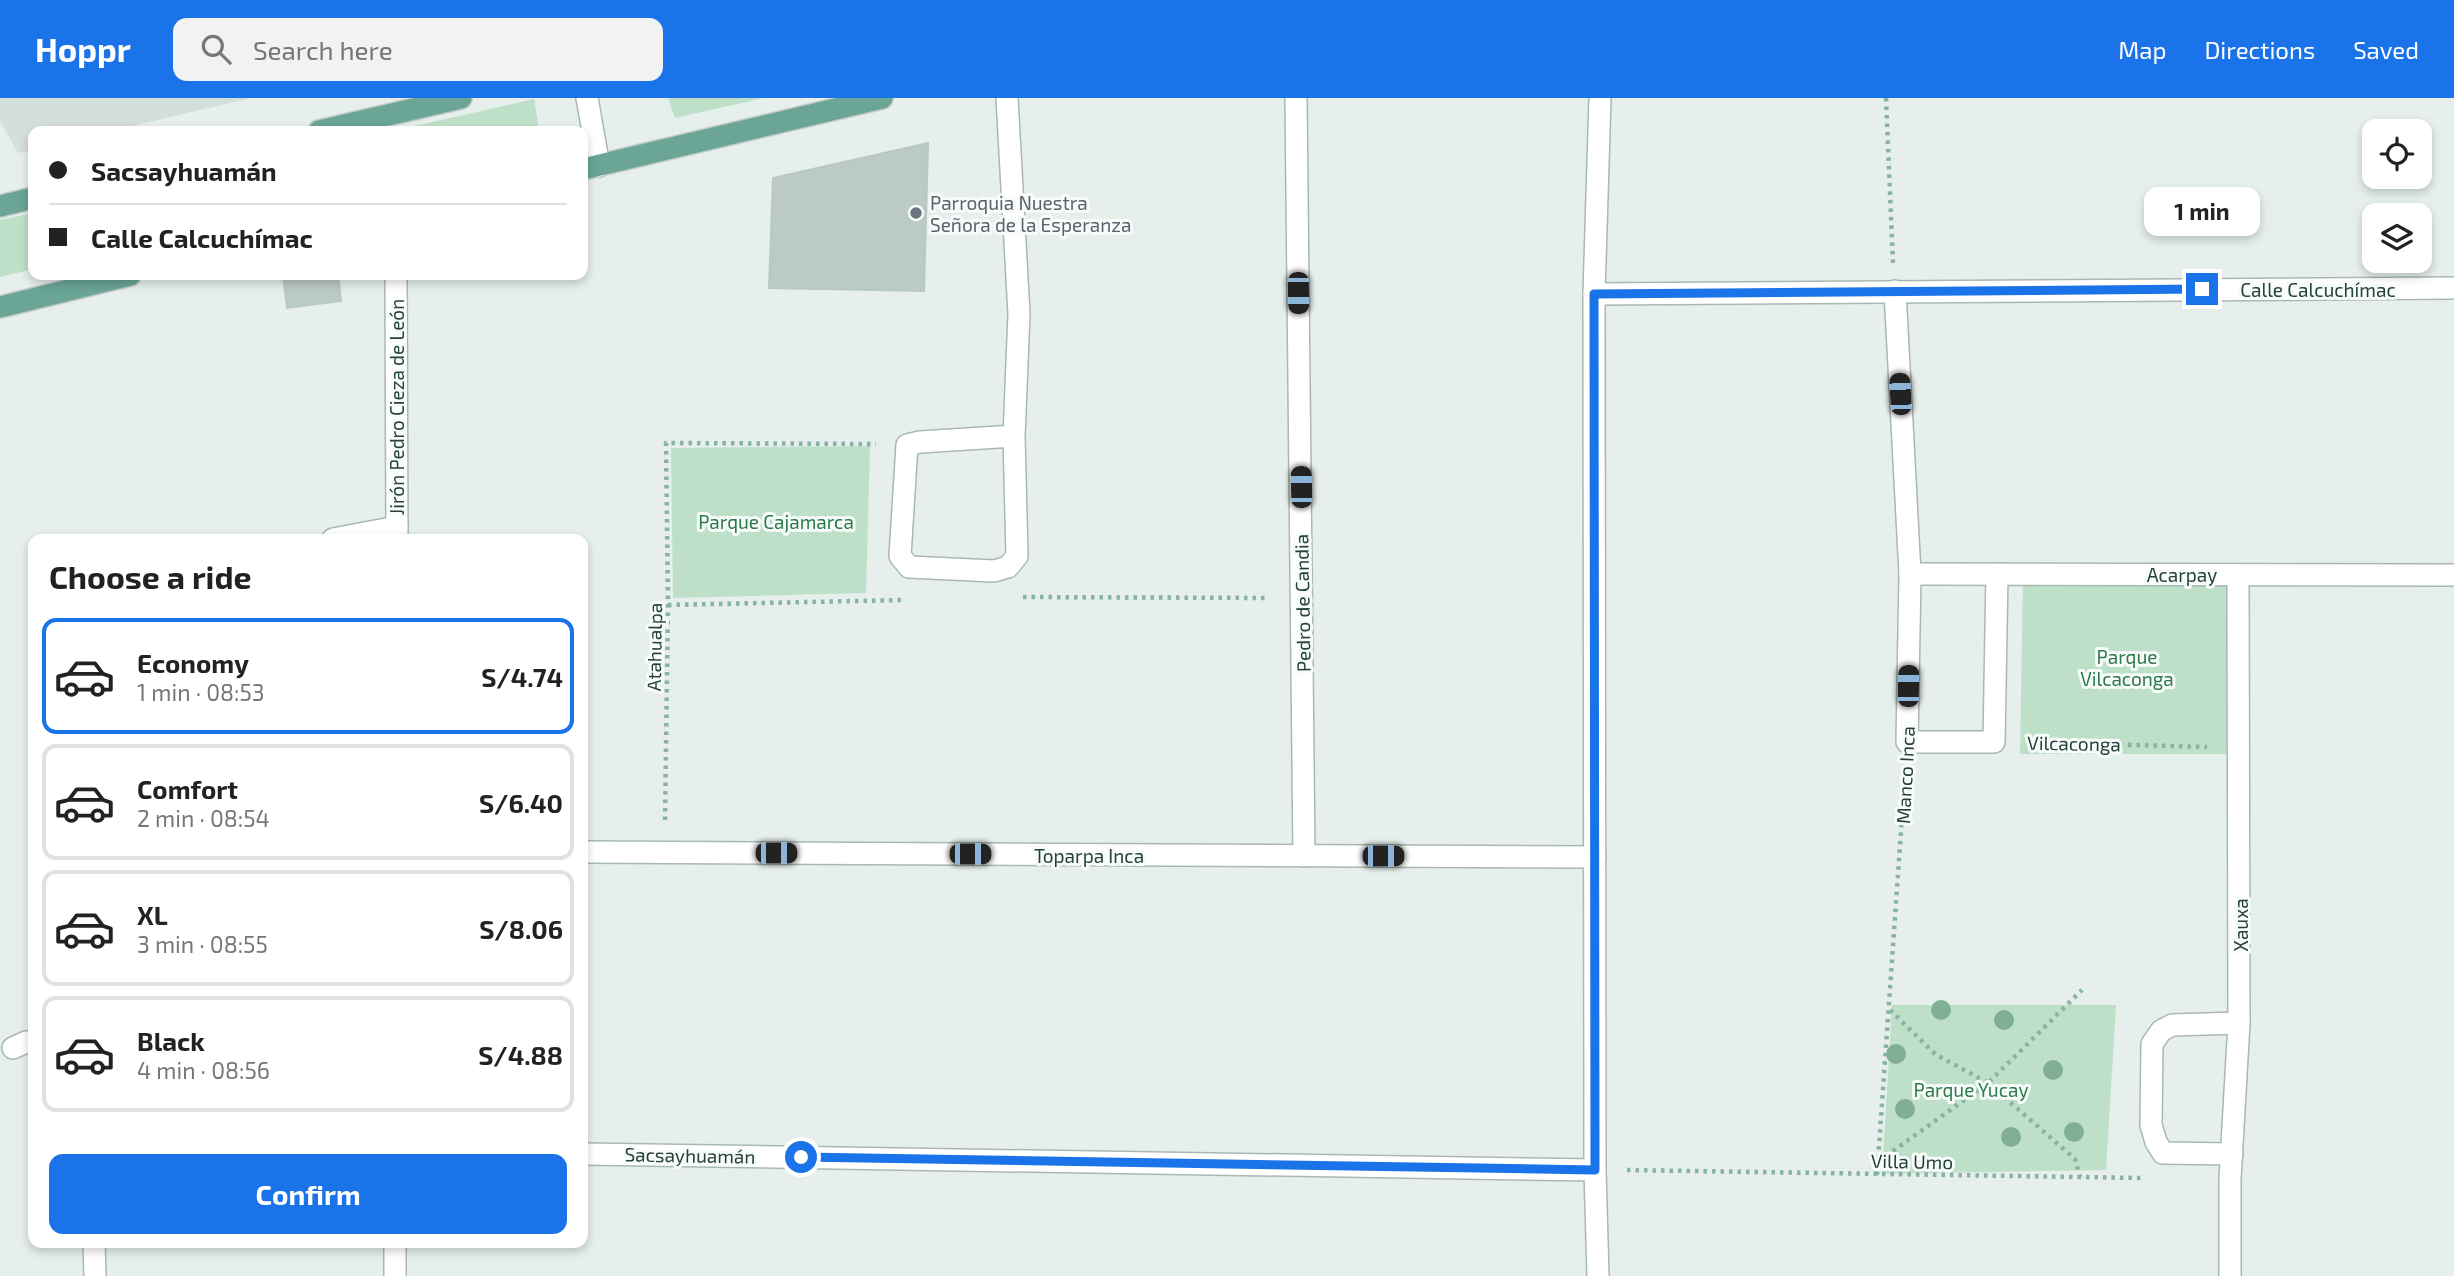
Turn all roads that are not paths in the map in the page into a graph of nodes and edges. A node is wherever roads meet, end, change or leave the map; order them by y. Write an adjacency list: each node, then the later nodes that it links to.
1 (461, 98): 7 (main road)
2 (587, 98): 8 (street)
3 (882, 98): 8 (main road)
4 (1007, 98): 17 (street)
5 (1296, 98): 24 (street, Pedro de Candia)
6 (1600, 98): 15 (street)
7 (341, 126)
8 (591, 167)
9 (28, 199): 10 (main road)
10 (0, 206)
11 (110, 280): 16 (main road)
12 (396, 280): 18 (street, Jirón Pedro Cieza de León)
13 (2454, 288): 14 (street, Calle Calcuchímac)
14 (1895, 291): 15 (street, Calle Calcuchímac); 19 (street, Manco Inca)
15 (1594, 294): 25 (street)
16 (0, 307)
17 (1014, 436): 17 (street)
18 (397, 533)
19 (1910, 574): 20 (street, Acarpay); 20 (street, Manco Inca)
20 (1997, 574): 21 (street, Acarpay)
21 (2238, 575): 22 (street, Acarpay); 26 (street, Xauxa)
22 (2454, 575)
23 (588, 852): 24 (street, Toparpa Inca)
24 (1304, 856): 25 (street, Toparpa Inca)
25 (1595, 857): 29 (street)
26 (2239, 1023): 28 (street, Xauxa); 28 (street)
27 (588, 1154): 29 (street, Sacsayhuamán)
28 (2232, 1154): 35 (street, Xauxa)
29 (1595, 1170): 34 (street)
30 (94, 1248): 32 (street)
31 (395, 1248): 33 (street)
32 (95, 1276)
33 (395, 1276)
34 (1598, 1276)
35 (2230, 1276)

